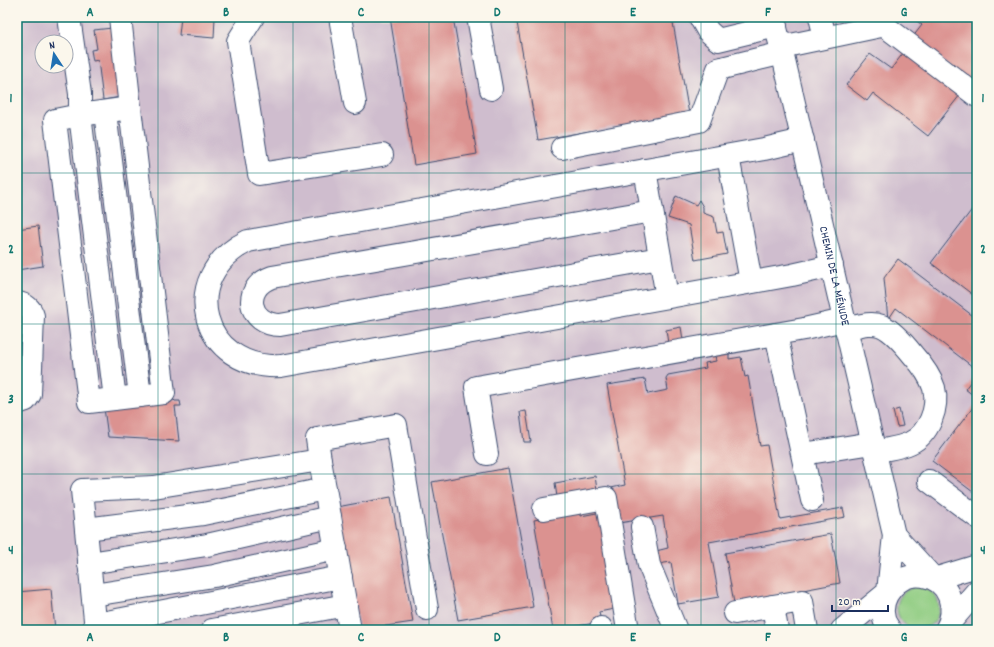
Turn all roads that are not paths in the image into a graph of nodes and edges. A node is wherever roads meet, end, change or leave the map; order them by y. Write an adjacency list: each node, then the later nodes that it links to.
1 (69, 17): 15 (street)
2 (120, 17): 13 (street)
3 (253, 17): 18 (street)
4 (340, 17): 12 (street)
5 (478, 17): 10 (street)
6 (700, 17): 9 (street)
7 (856, 24): 8 (street); 11 (street)
8 (822, 27): 9 (street)
9 (778, 36): 16 (street, CHEMIN DE LA MÉNUDE); 17 (street)
10 (491, 89)
11 (977, 96)
12 (355, 103)
13 (130, 108): 14 (street); 29 (street)
14 (105, 112): 15 (street); 29 (street)
15 (80, 114): 29 (street)
16 (803, 140): 19 (street); 23 (street, CHEMIN DE LA MÉNUDE)
17 (562, 148)
18 (382, 155)
19 (728, 156): 20 (street); 24 (street)
20 (645, 170): 21 (street); 25 (street)
21 (652, 211): 22 (street); 22 (street)
22 (660, 258): 25 (street)
23 (832, 266): 24 (street); 27 (street, CHEMIN DE LA MÉNUDE)
24 (751, 282): 25 (street)
25 (667, 297)
26 (17, 303): 30 (street)
27 (845, 324): 28 (street); 31 (street, CHEMIN DE LA MÉNUDE); 31 (street)
28 (776, 334): 32 (street); 33 (street)
29 (140, 396)
30 (17, 403)
31 (874, 447): 33 (street); 43 (street, CHEMIN DE LA MÉNUDE)
32 (487, 454)
33 (802, 454): 37 (street)
34 (320, 460): 36 (street); 42 (street); 54 (street)
35 (929, 481): 40 (street)
36 (325, 489): 39 (street); 42 (street)
37 (812, 500)
38 (544, 509): 60 (street)
39 (330, 517): 44 (street); 45 (street)
40 (977, 517)
41 (642, 527): 61 (street)
42 (86, 529): 45 (street)
43 (894, 535): 48 (street); 50 (street, CHEMIN DE LA MÉNUDE)
44 (336, 549): 47 (street); 51 (street)
45 (89, 562): 51 (street)
46 (977, 566): 48 (street)
47 (341, 577): 52 (street); 57 (street)
48 (934, 579): 50 (street); 56 (street)
49 (977, 591): 56 (street)
50 (888, 592): 64 (street); 65 (street, CHEMIN DE LA MÉNUDE)
51 (93, 595): 57 (street)
52 (346, 605): 58 (street); 59 (street)
53 (773, 606): 55 (street); 62 (street); 63 (street)
54 (427, 609)
55 (735, 613)
56 (948, 625)
57 (96, 627)
58 (212, 630)
59 (350, 630)
60 (628, 630)
61 (676, 630)
62 (777, 630)
63 (807, 630)
64 (842, 630)
65 (890, 630)

